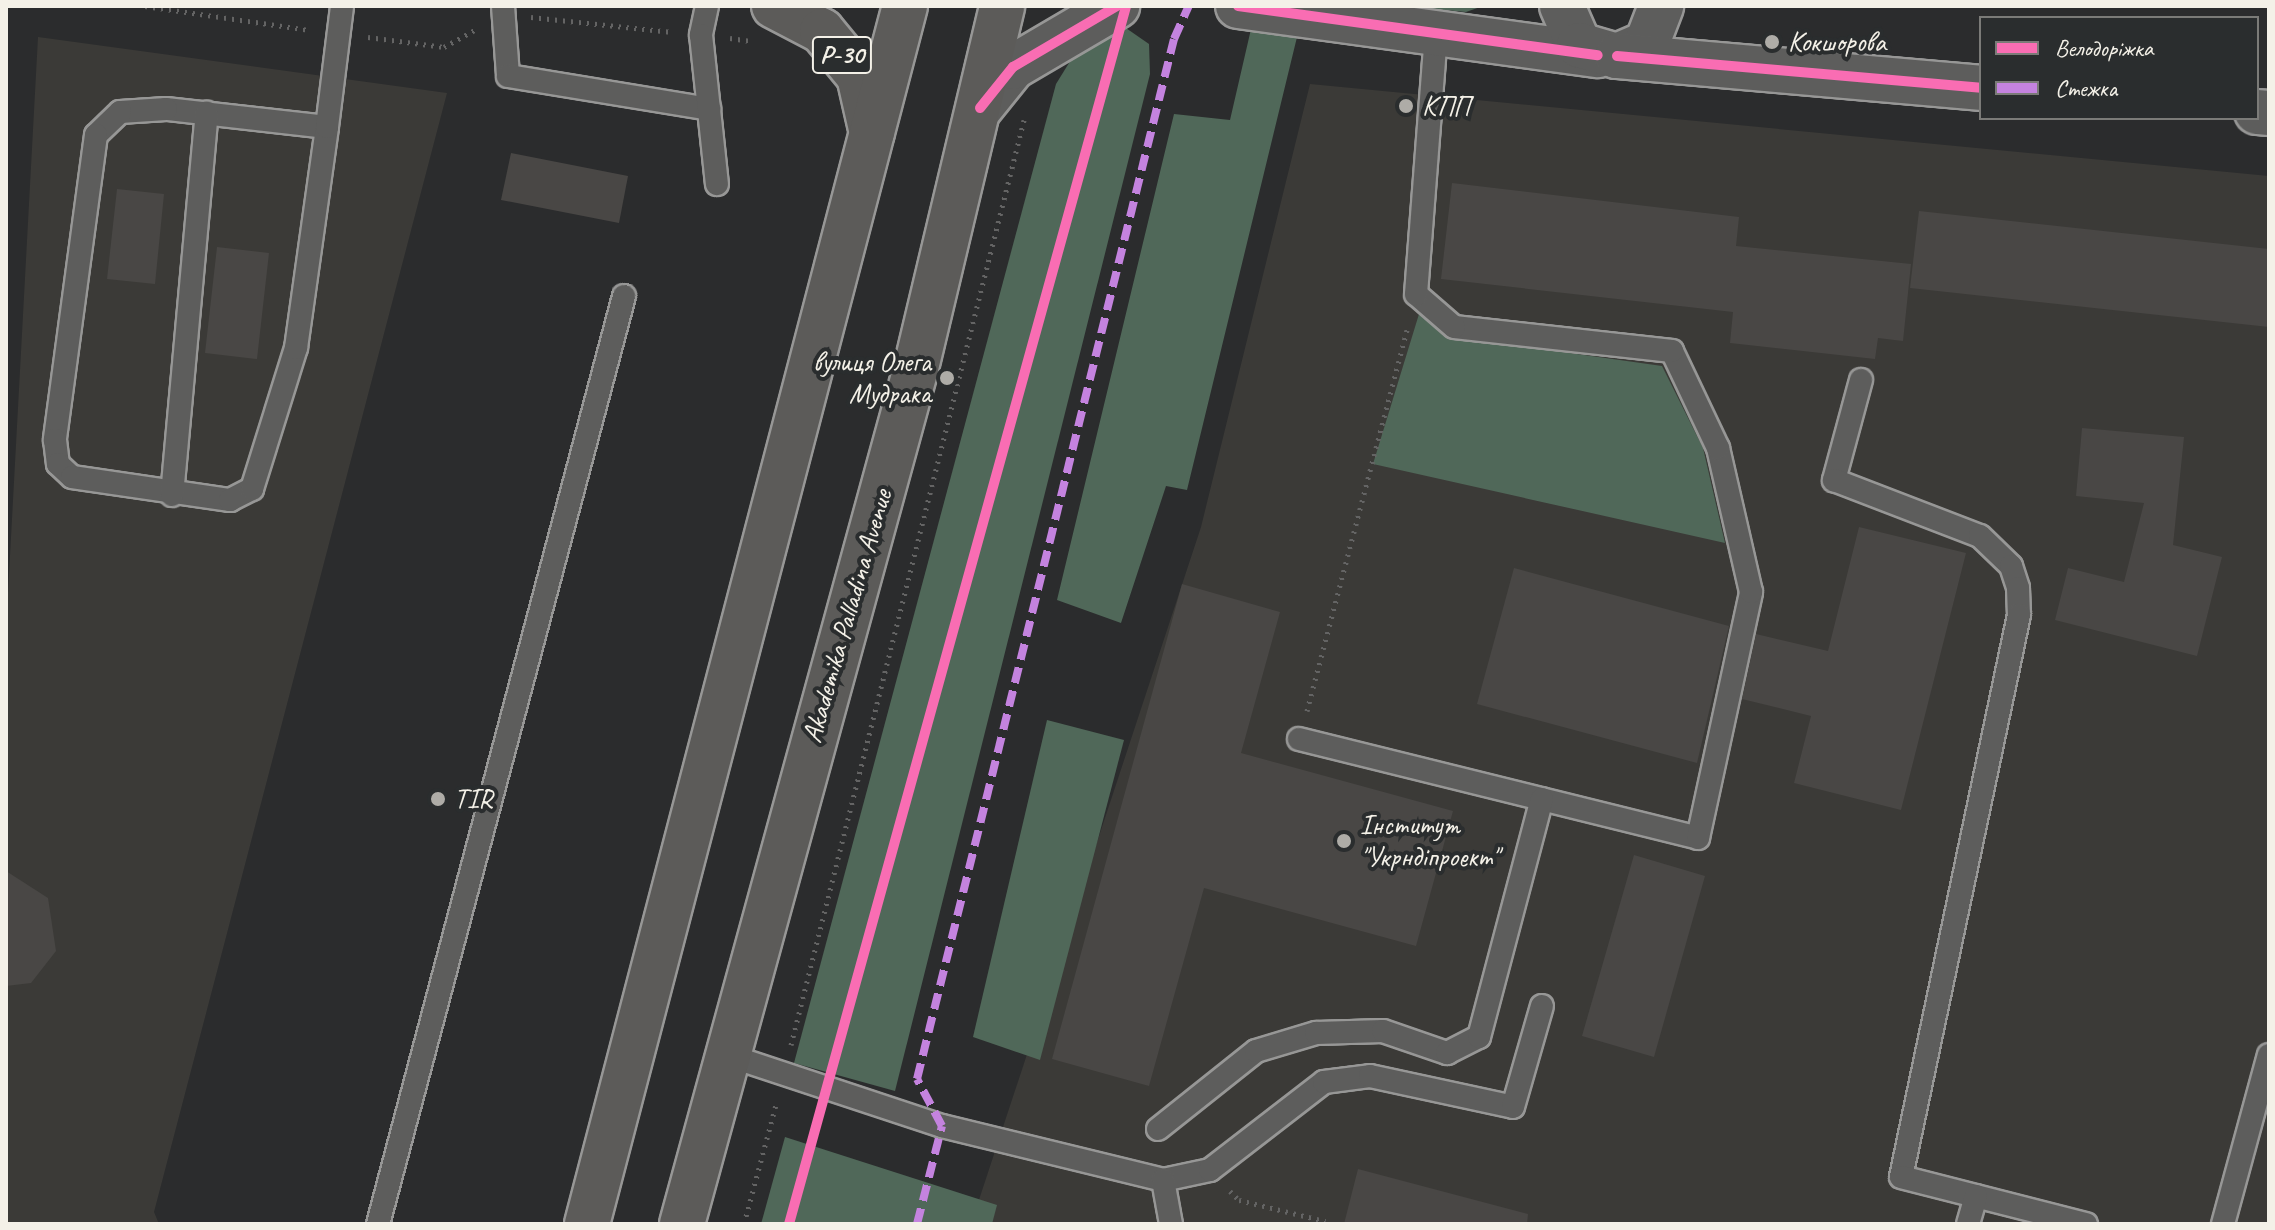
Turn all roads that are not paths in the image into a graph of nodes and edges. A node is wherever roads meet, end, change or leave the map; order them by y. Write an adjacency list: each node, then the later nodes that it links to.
1 (342, 6): 21 (lane)
2 (503, 6): 19 (lane)
3 (707, 6): 19 (lane)
4 (774, 6): 22 (main road, Р-30)
5 (905, 6): 22 (main road)
6 (1002, 6): 18 (main road, Akademika Palladina Avenue)
7 (1117, 6): 18 (street)
8 (1238, 6): 13 (street)
9 (1542, 6): 14 (street)
10 (1562, 6): 15 (street)
11 (1661, 6): 15 (street)
12 (1669, 6): 16 (street)
13 (1436, 35): 14 (street); 28 (lane)
14 (1487, 41): 15 (street)
15 (1607, 56): 16 (street)
16 (1767, 69): 17 (street)
17 (1979, 88)
18 (980, 108): 30 (main road, Akademika Palladina Avenue)
19 (709, 109): 23 (lane)
20 (207, 113): 21 (lane); 26 (lane); 26 (lane)
21 (327, 127): 26 (lane)
22 (872, 133): 36 (main road)
23 (717, 184)
24 (624, 296): 35 (lane)
25 (1861, 380): 34 (lane)
26 (172, 495)
27 (1299, 739): 28 (lane)
28 (1542, 799): 32 (lane)
29 (1542, 1006): 33 (lane)
30 (724, 1054): 33 (lane); 37 (main road, Akademika Palladina Avenue)
31 (2269, 1055): 41 (lane)
32 (1158, 1129)
33 (1163, 1180): 38 (lane)
34 (1976, 1196): 39 (lane); 40 (lane)
35 (378, 1224)
36 (587, 1224)
37 (682, 1224)
38 (1171, 1224)
39 (1968, 1224)
40 (2086, 1224)
41 (2223, 1224)

